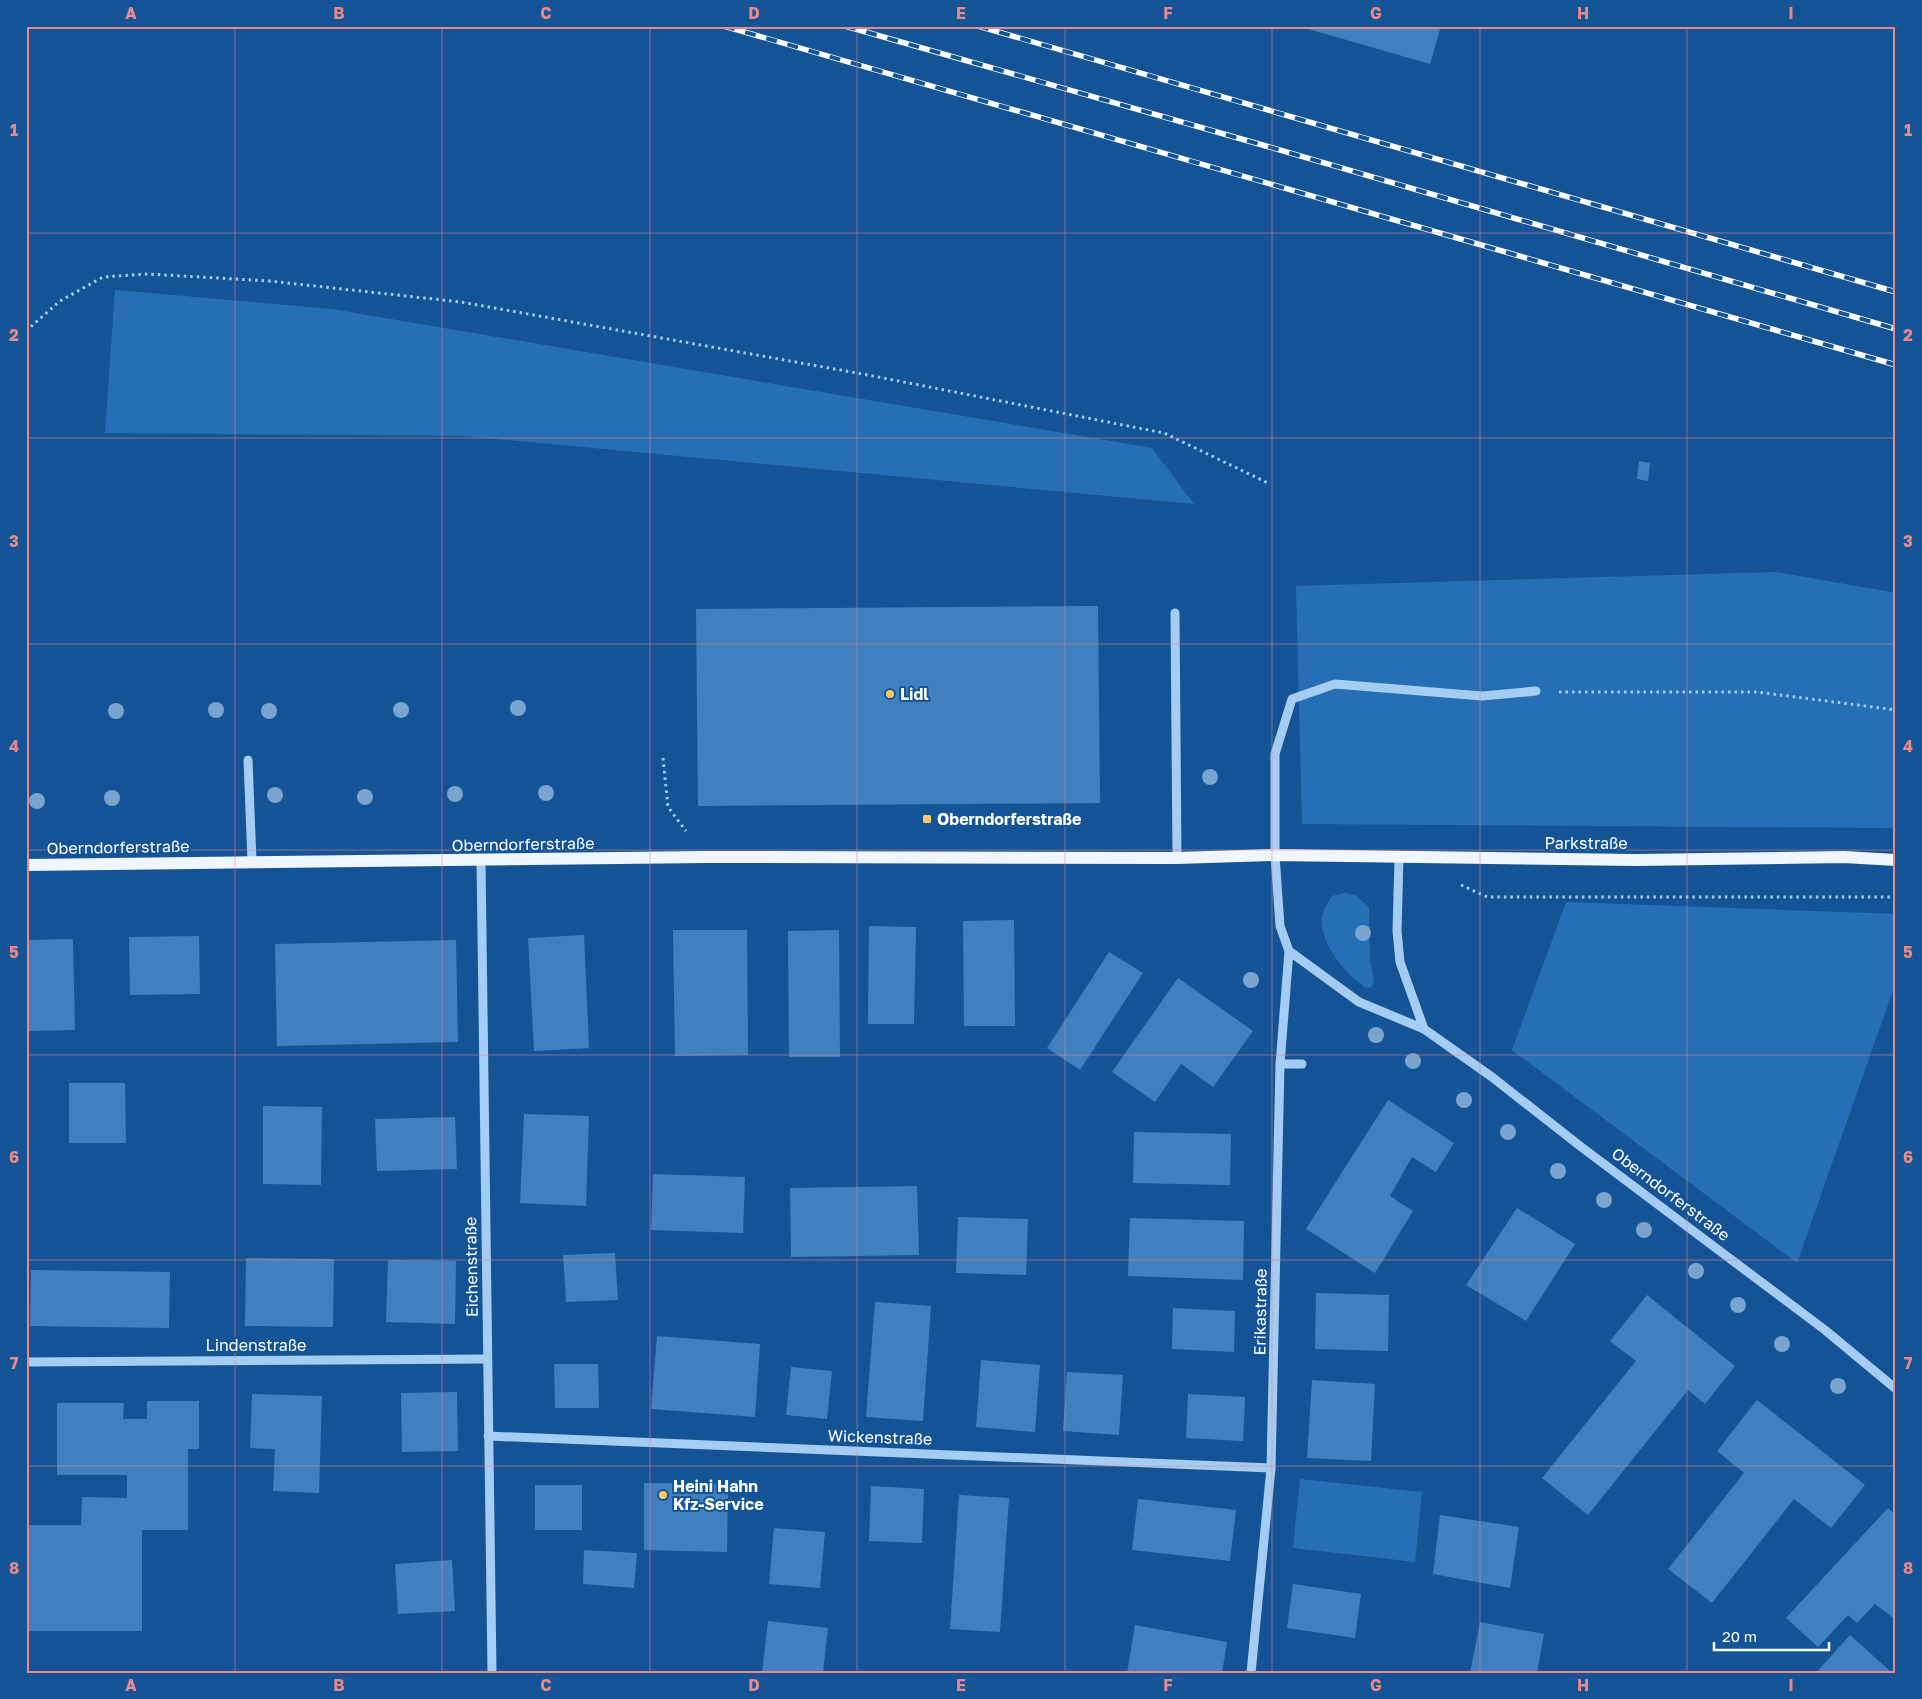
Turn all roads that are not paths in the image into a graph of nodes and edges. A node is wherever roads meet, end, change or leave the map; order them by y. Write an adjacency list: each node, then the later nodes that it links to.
1 (1175, 613): 5 (street)
2 (1536, 691): 4 (street)
3 (248, 760): 8 (street)
4 (1275, 855): 5 (main road, Oberndorferstraße); 6 (main road, Parkstraße); 11 (street)
5 (1177, 858): 9 (main road, Oberndorferstraße)
6 (1399, 858): 7 (main road, Parkstraße); 12 (street)
7 (1896, 860)
8 (252, 861): 9 (main road, Oberndorferstraße); 10 (main road, Oberndorferstraße)
9 (481, 861): 15 (street, Eichenstraße)
10 (26, 864)
11 (1290, 951): 12 (street, Oberndorferstraße); 13 (street, Erikastraße)
12 (1424, 1029): 17 (street, Oberndorferstraße)
13 (1280, 1064): 14 (street); 19 (street, Erikastraße)
14 (1302, 1064)
15 (487, 1359): 16 (street, Lindenstraße); 18 (street, Eichenstraße)
16 (26, 1362)
17 (1896, 1389)
18 (488, 1436): 19 (street, Wickenstraße); 20 (street, Eichenstraße)
19 (1271, 1468): 21 (street, Erikastraße)
20 (492, 1673)
21 (1251, 1673)

